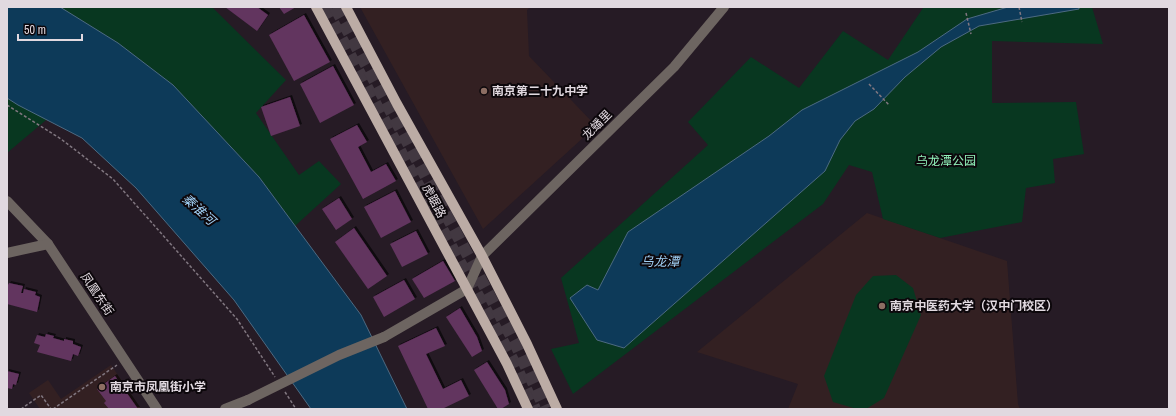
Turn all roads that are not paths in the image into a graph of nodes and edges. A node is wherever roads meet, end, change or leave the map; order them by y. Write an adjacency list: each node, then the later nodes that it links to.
1 (316, 7): 8 (main road, 虎踞路)
2 (346, 7): 7 (main road, 虎踞路)
3 (724, 7): 7 (street, 龙蟠里)
4 (7, 201): 5 (street, 凤凰东街)
5 (48, 244): 6 (street); 9 (street, 凤凰东街)
6 (7, 253)
7 (482, 256): 8 (street); 12 (main road, 虎踞路)
8 (467, 290): 10 (street, bridge); 11 (main road, 虎踞路)
9 (157, 409)
10 (225, 409)
11 (528, 409)
12 (557, 409)

